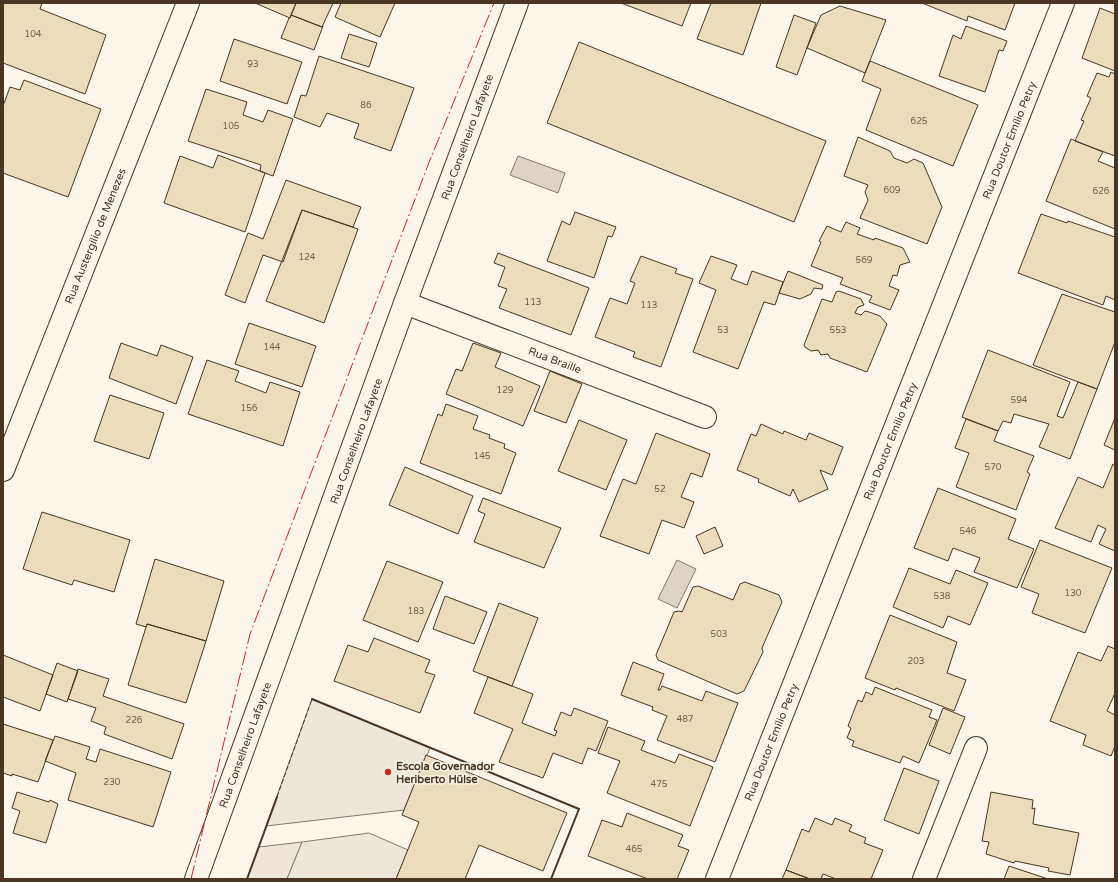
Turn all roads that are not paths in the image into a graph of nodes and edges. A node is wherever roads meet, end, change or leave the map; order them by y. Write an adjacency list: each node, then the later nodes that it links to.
1 (188, 3): 6 (street, Rua Austergílio de Menezes)
2 (517, 3): 4 (street, Rua Conselheiro Lafayete)
3 (1063, 3): 9 (street, Rua Doutor Emílio Petry)
4 (405, 304): 5 (street, Rua Braille); 8 (street, Rua Conselheiro Lafayete)
5 (705, 416)
6 (3, 470)
7 (976, 748): 10 (street)
8 (196, 879)
9 (717, 879)
10 (924, 879)

